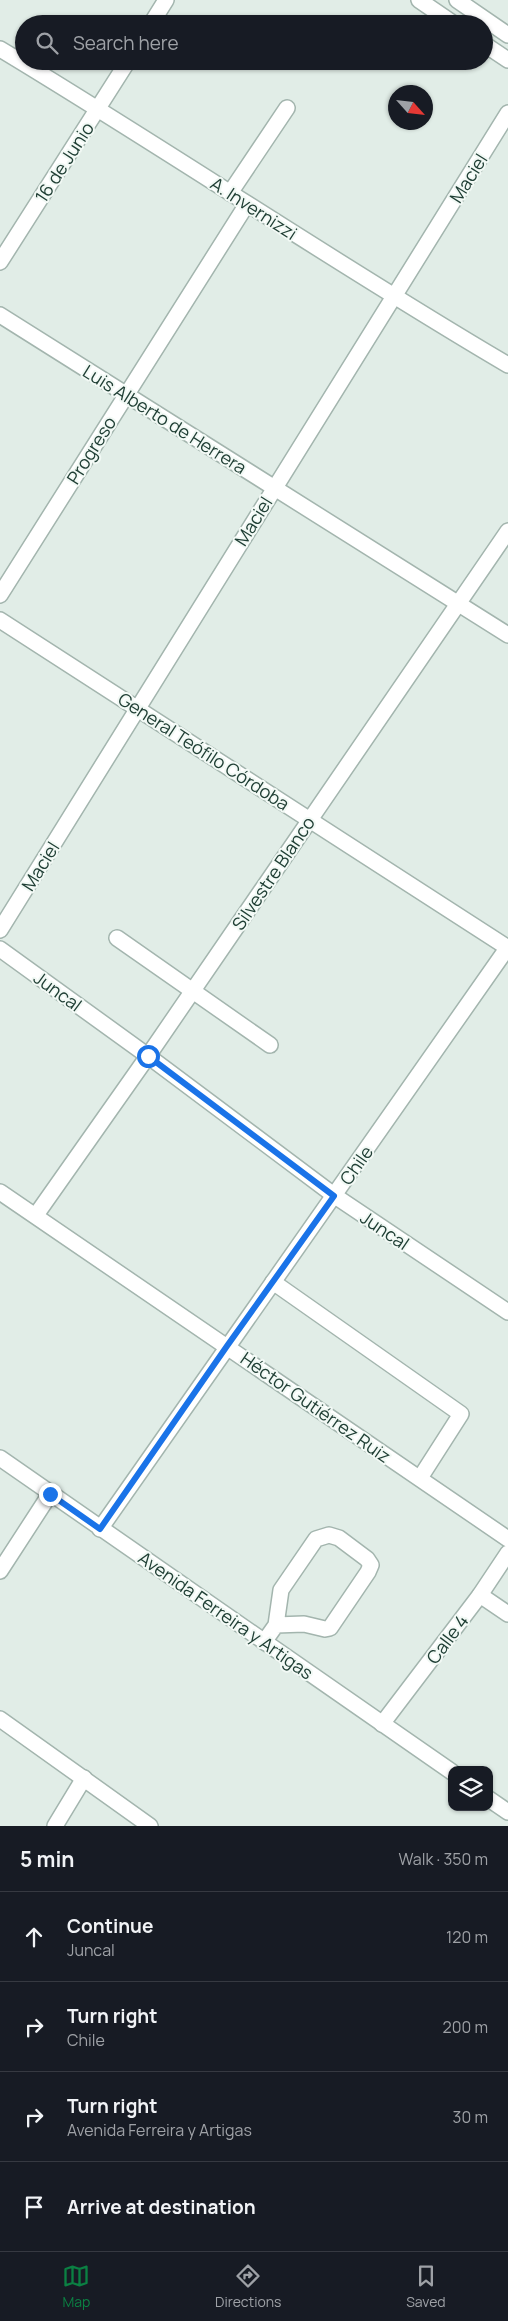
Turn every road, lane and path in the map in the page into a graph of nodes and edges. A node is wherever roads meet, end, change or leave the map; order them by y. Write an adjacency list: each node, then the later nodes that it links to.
1 (166, 0): 4 (street)
2 (419, 0): 5 (street)
3 (457, 0): 6 (street)
4 (157, 15)
5 (441, 15)
6 (479, 15)
7 (493, 25): 8 (street)
8 (508, 35)
9 (0, 49): 11 (street, A. Invernizzi)
10 (493, 50): 12 (street)
11 (15, 58)
12 (508, 60)
13 (35, 70): 15 (street, A. Invernizzi)
14 (122, 70): 15 (street, 16 de Junio)
15 (98, 108): 18 (street, A. Invernizzi); 20 (street, 16 de Junio)
16 (287, 108): 18 (street)
17 (508, 113): 21 (street, Maciel)
18 (230, 193): 19 (street, A. Invernizzi)
19 (247, 204): 21 (street, A. Invernizzi); 24 (street, Progreso)
20 (0, 262)
21 (394, 298): 23 (street, A. Invernizzi); 25 (street, Maciel)
22 (0, 315): 24 (street, Luis Alberto de Herrera)
23 (508, 365)
24 (126, 394): 25 (street, Luis Alberto de Herrera); 27 (street, Progreso)
25 (274, 488): 28 (street, Luis Alberto de Herrera); 31 (street, Maciel)
26 (508, 531): 28 (street, Silvestre Blanco)
27 (0, 595)
28 (457, 603): 30 (street, Luis Alberto de Herrera); 32 (street, Silvestre Blanco)
29 (0, 620): 31 (street, General Teófilo Córdoba)
30 (508, 635)
31 (137, 709): 32 (street, General Teófilo Córdoba); 33 (street, Maciel)
32 (310, 819): 35 (street, General Teófilo Córdoba); 37 (street, Silvestre Blanco)
33 (0, 930)
34 (117, 938): 37 (street)
35 (508, 948): 41 (street, Chile)
36 (0, 949): 39 (street, Juncal)
37 (192, 991): 38 (street); 39 (street, Silvestre Blanco)
38 (270, 1045)
39 (148, 1056): 41 (street, Juncal); 42 (street, Silvestre Blanco)
40 (0, 1192): 42 (street, Héctor Gutiérrez Ruiz)
41 (334, 1196): 43 (street, Chile); 44 (street, Juncal)
42 (36, 1215): 45 (street, Héctor Gutiérrez Ruiz)
43 (273, 1282): 45 (street, Chile); 47 (street)
44 (508, 1312)
45 (227, 1346): 47 (street, Héctor Gutiérrez Ruiz); 49 (street, Chile)
46 (0, 1458): 48 (street, Avenida Ferreira y Artigas)
47 (420, 1478): 50 (street, Héctor Gutiérrez Ruiz)
48 (50, 1494): 49 (street, Avenida Ferreira y Artigas); 52 (street)
49 (100, 1529): 56 (street, Avenida Ferreira y Artigas)
50 (508, 1539)
51 (508, 1553): 53 (street, Calle 4)
52 (0, 1571)
53 (480, 1595): 54 (street); 58 (street, Calle 4)
54 (508, 1614)
55 (276, 1625): 55 (street); 56 (street)
56 (264, 1642): 58 (street, Avenida Ferreira y Artigas)
57 (0, 1720): 60 (street)
58 (382, 1724): 59 (street, Avenida Ferreira y Artigas)
59 (448, 1769)
60 (84, 1778): 63 (street); 64 (street)
61 (493, 1802): 62 (street)
62 (508, 1812)
63 (55, 1826)
64 (150, 1826)

